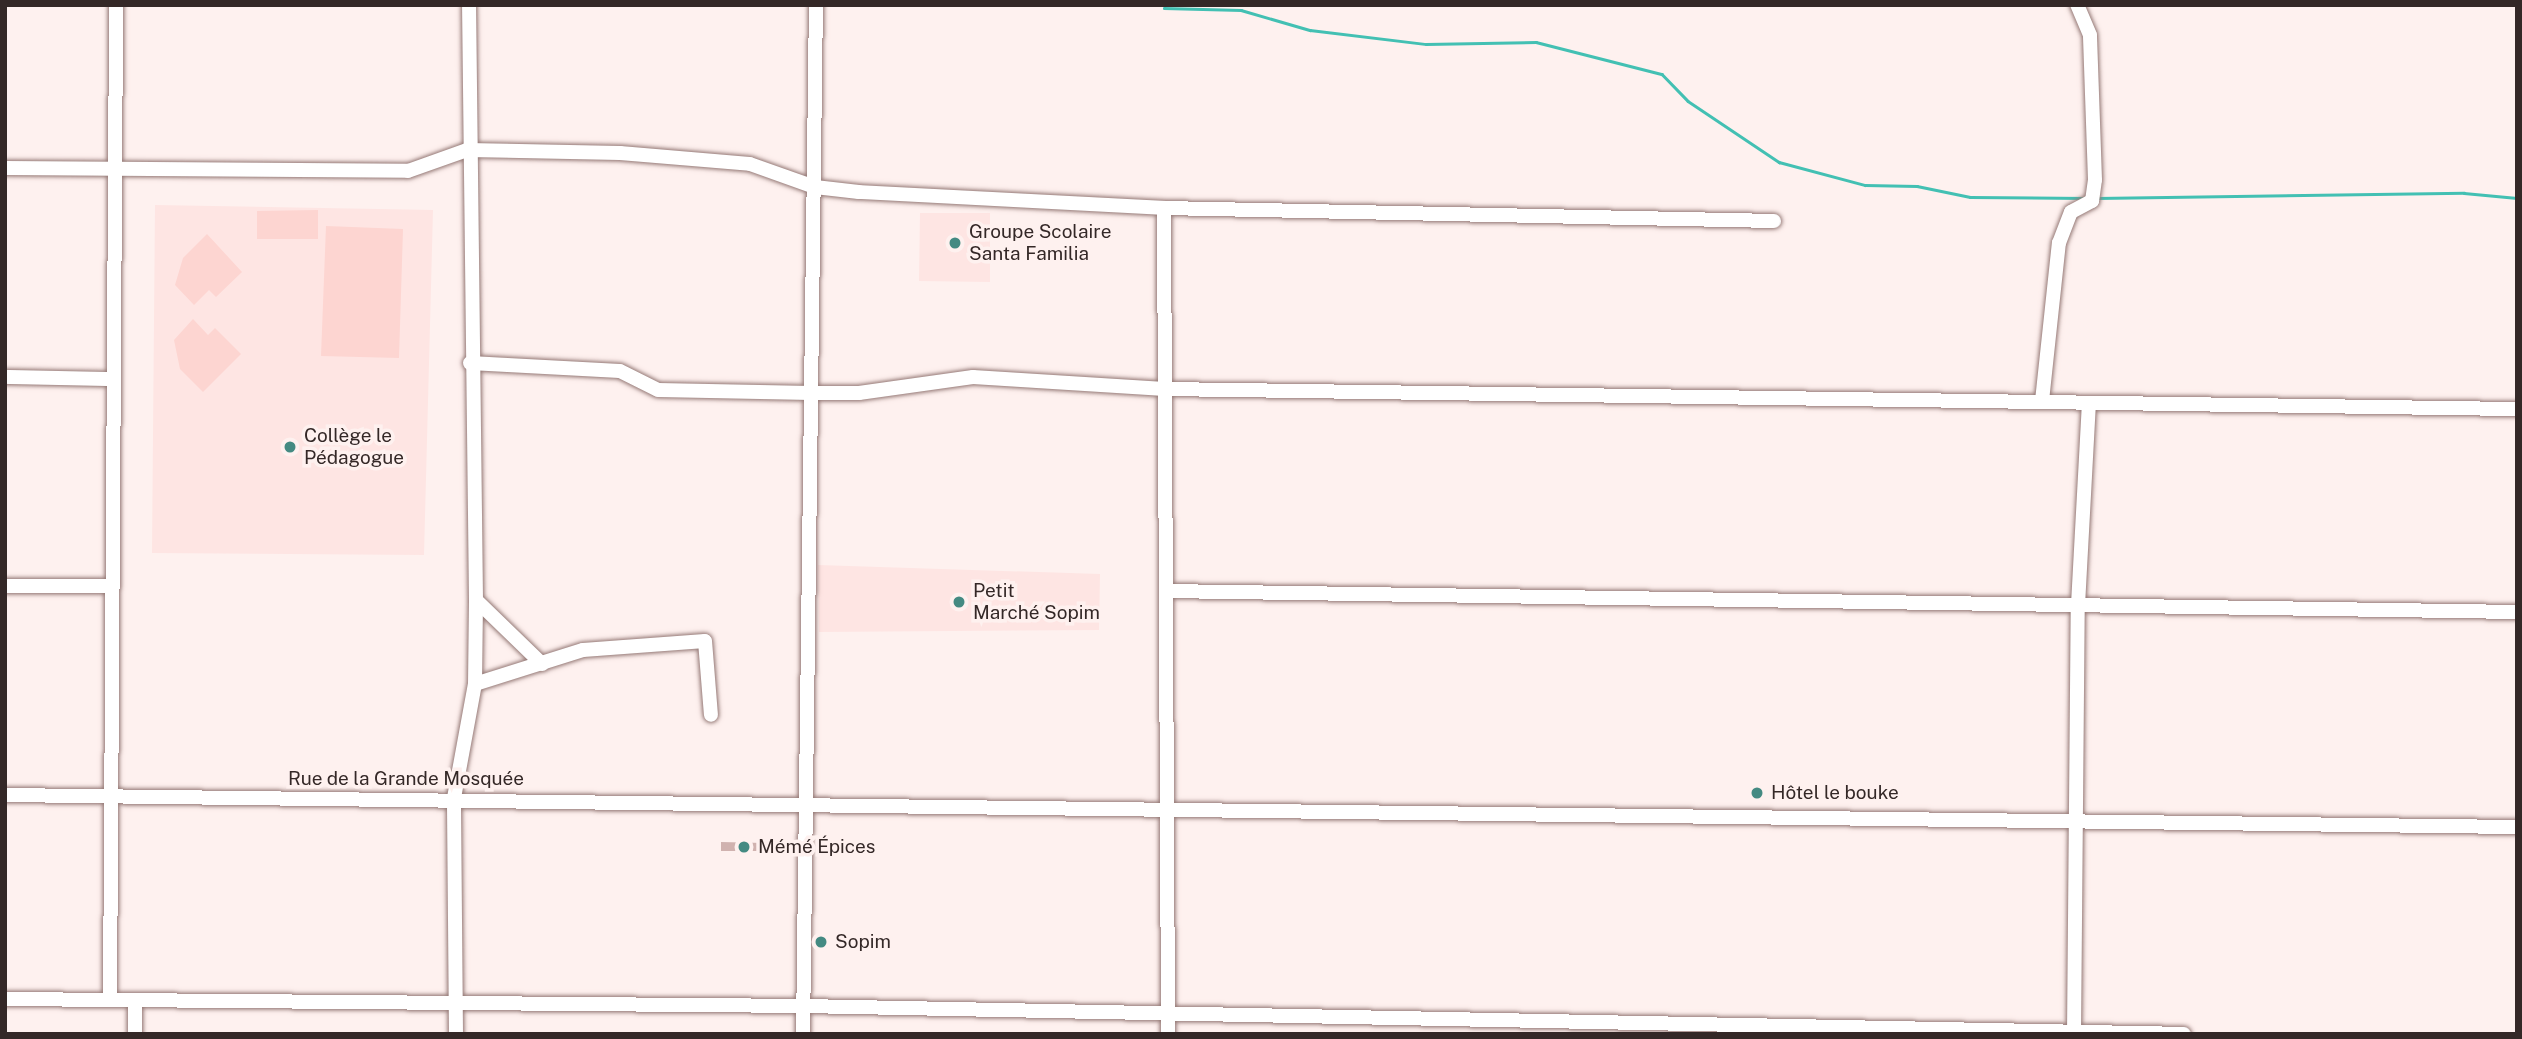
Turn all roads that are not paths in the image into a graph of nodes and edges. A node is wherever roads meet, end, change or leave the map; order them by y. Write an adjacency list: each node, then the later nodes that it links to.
1 (116, 5): 7 (street)
2 (469, 5): 5 (street)
3 (816, 5): 8 (street)
4 (2077, 5): 16 (street)
5 (467, 150): 7 (street); 8 (street); 11 (street)
6 (5, 168): 7 (street)
7 (116, 169): 13 (street)
8 (816, 187): 9 (street); 15 (street)
9 (1164, 208): 10 (street); 14 (street)
10 (1774, 221)
11 (470, 363): 15 (street); 22 (street)
12 (5, 377): 13 (street)
13 (113, 379): 20 (street)
14 (1165, 389): 15 (street); 16 (street); 21 (street)
15 (811, 393): 31 (street)
16 (2042, 401): 17 (street)
17 (2089, 403): 18 (street); 23 (street)
18 (2517, 409)
19 (5, 586): 20 (street)
20 (111, 586): 29 (street)
21 (1166, 591): 23 (street); 32 (street)
22 (476, 600): 25 (street); 26 (street)
23 (2078, 605): 24 (street); 33 (street)
24 (2517, 612)
25 (542, 664): 26 (street); 27 (street)
26 (475, 684): 30 (street)
27 (711, 715)
28 (5, 794): 29 (street, Rue de la Grande Mosquée)
29 (111, 797): 30 (street, Rue de la Grande Mosquée); 36 (street)
30 (454, 798): 31 (street, Rue de la Grande Mosquée); 38 (street)
31 (806, 801): 32 (street, Rue de la Grande Mosquée); 39 (street)
32 (1167, 807): 33 (street, Rue de la Grande Mosquée); 40 (street)
33 (2080, 824): 34 (street, Rue de la Grande Mosquée); 42 (street)
34 (2517, 827)
35 (5, 999): 36 (street)
36 (110, 1000): 37 (street)
37 (135, 1001): 38 (street); 43 (street)
38 (456, 1006): 39 (street); 44 (street)
39 (803, 1006): 40 (street); 45 (street)
40 (1168, 1014): 41 (street); 46 (street)
41 (1588, 1028): 42 (street)
42 (2074, 1033): 47 (street)
43 (135, 1034)
44 (456, 1034)
45 (803, 1034)
46 (1168, 1034)
47 (2184, 1034)

